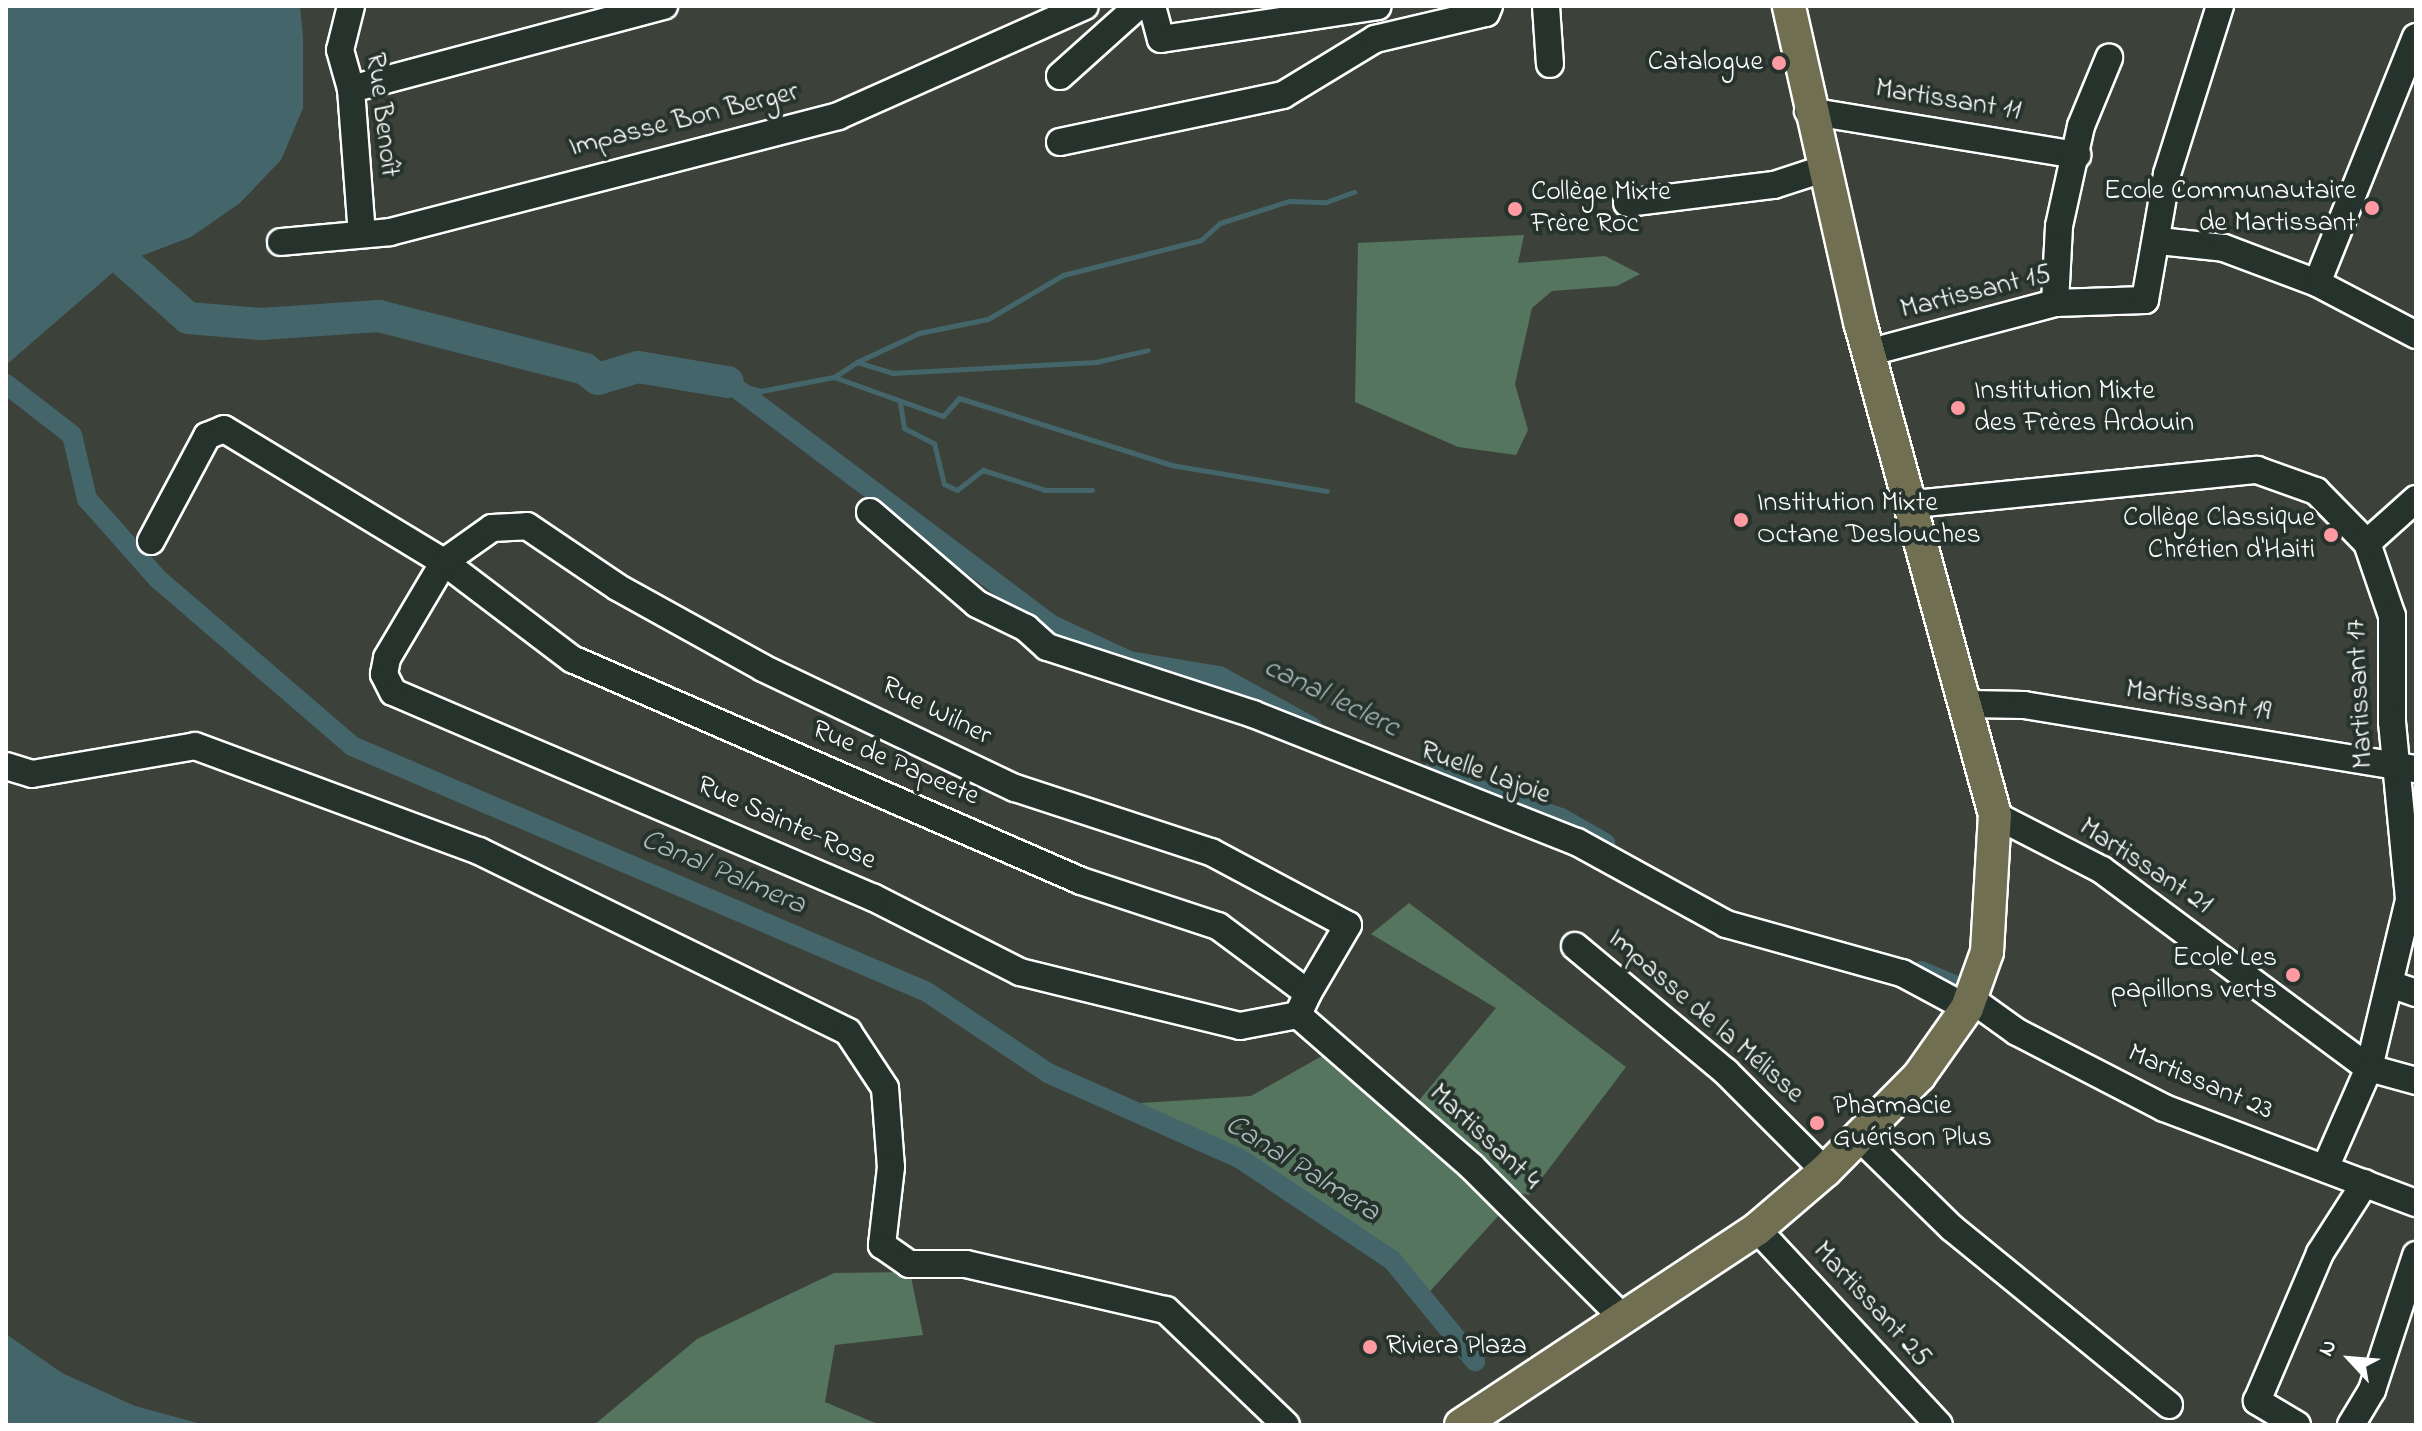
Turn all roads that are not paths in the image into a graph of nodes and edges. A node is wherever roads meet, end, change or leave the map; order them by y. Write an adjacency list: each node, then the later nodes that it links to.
1 (351, 6): 15 (street, Rue Benoît)
2 (664, 6): 15 (street)
3 (1085, 6): 21 (street, Impasse Bon Berger)
4 (1138, 6): 14 (street)
5 (1152, 6): 6 (street)
6 (1378, 6)
7 (1489, 6): 17 (street)
8 (1546, 6): 13 (street)
9 (1789, 6): 16 (main road)
10 (2220, 6): 22 (street)
11 (2416, 37): 24 (street)
12 (2109, 58): 18 (street)
13 (1550, 64)
14 (1060, 76)
15 (351, 89): 21 (street, Rue Benoît)
16 (1808, 111): 18 (street, Martissant 11); 19 (main road)
17 (1060, 142)
18 (2077, 155): 25 (street)
19 (1823, 169): 20 (street); 27 (main road)
20 (1627, 203)
21 (362, 234): 23 (street, Impasse Bon Berger)
22 (2159, 241): 24 (street); 25 (street, Martissant 15)
23 (281, 242)
24 (2317, 283): 26 (street)
25 (2055, 303): 27 (street, Martissant 15)
26 (2416, 335)
27 (1871, 352): 29 (main road)
28 (2416, 499): 32 (street)
29 (1914, 504): 32 (street, Martissant 17); 35 (main road)
30 (870, 512): 44 (street, Ruelle Lajoie)
31 (151, 541): 33 (street, Rue de Papeete)
32 (2367, 543): 34 (street, Martissant 17)
33 (444, 562): 43 (street, Rue de Papeete); 43 (street, Rue Wilner); 43 (street, Rue Sainte-Rose)
34 (2404, 616): 37 (street, Martissant 17)
35 (1970, 704): 37 (street, Martissant 19); 38 (main road)
36 (6, 766): 56 (street)
37 (2406, 768): 39 (street, Martissant 17)
38 (1995, 815): 44 (main road); 45 (street, Martissant 21)
39 (2413, 901): 41 (street, Martissant 17)
40 (1575, 946): 49 (street, Impasse de la Mélisse)
41 (2390, 984): 42 (street); 45 (street, Martissant 17)
42 (2416, 993)
43 (1303, 1004): 54 (street, Martissant 4)
44 (1969, 1004): 47 (main road); 48 (street, Martissant 23)
45 (2369, 1068): 46 (street, Martissant 21); 48 (street, Martissant 17)
46 (2416, 1081)
47 (1861, 1139): 49 (main road); 55 (street)
48 (2325, 1168): 50 (street, Martissant 23)
49 (1825, 1171): 52 (main road)
50 (2365, 1183): 51 (street, Martissant 23); 59 (street)
51 (2416, 1203)
52 (1757, 1229): 54 (main road); 58 (street, Martissant 25)
53 (2416, 1255): 60 (street)
54 (1620, 1315): 57 (main road)
55 (2169, 1405)
56 (1286, 1425)
57 (1461, 1425)
58 (1939, 1425)
59 (2297, 1425)
60 (2351, 1425)

